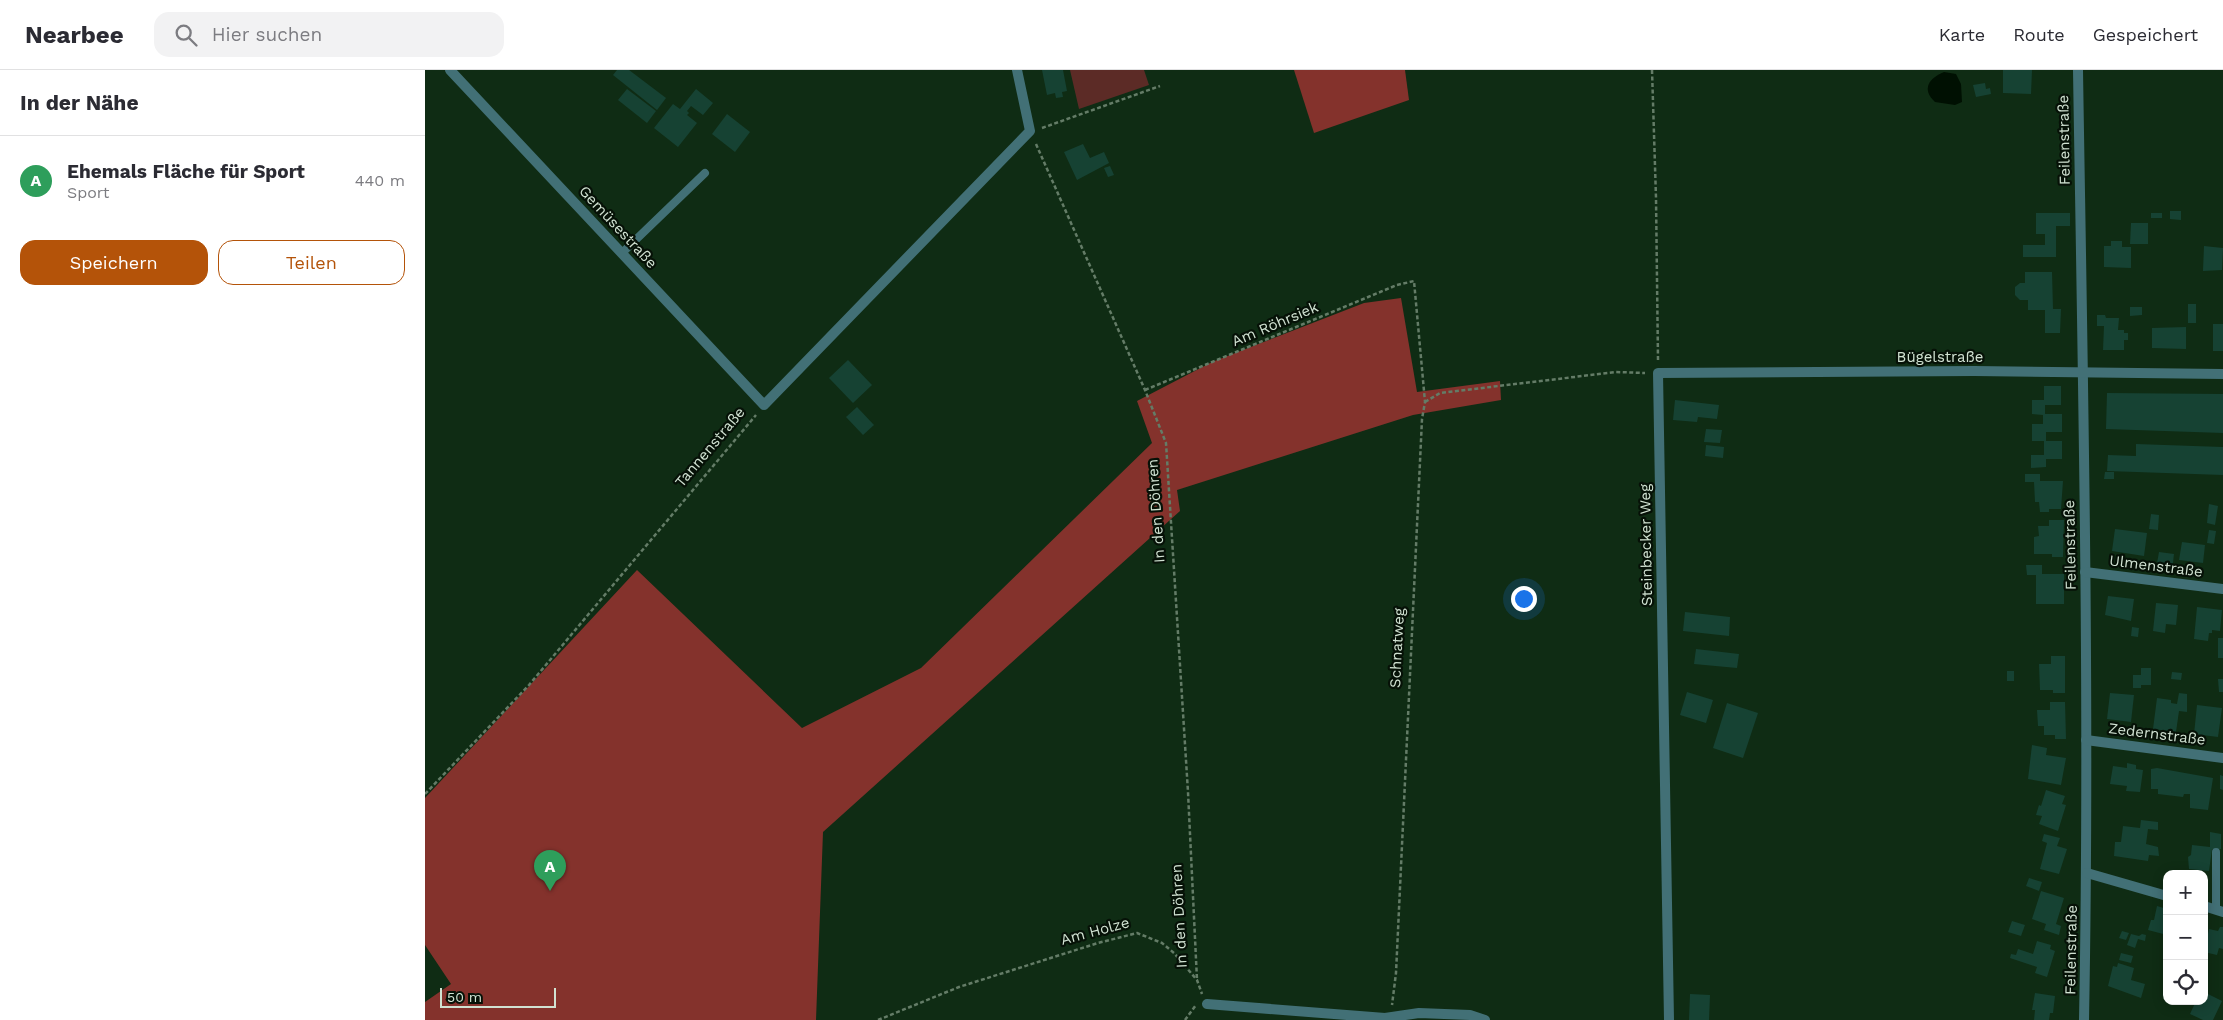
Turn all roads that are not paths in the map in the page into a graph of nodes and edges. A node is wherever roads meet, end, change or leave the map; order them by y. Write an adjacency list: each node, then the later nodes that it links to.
1 (450, 70): 5 (street, Gemüsestraße)
2 (1017, 70): 9 (street, Tannenstraße)
3 (2078, 70): 7 (street, Feilenstraße)
4 (705, 173): 5 (lane)
5 (622, 253): 9 (street, Gemüsestraße)
6 (1658, 373): 7 (street, Bügelstraße); 21 (street, Steinbecker Weg)
7 (2083, 373): 8 (street, Bügelstraße); 10 (street, Feilenstraße)
8 (2223, 374)
9 (764, 405)
10 (2085, 572): 11 (street, Ulmenstraße); 12 (street, Feilenstraße)
11 (2223, 588)
12 (2086, 740): 13 (street, Zedernstraße); 15 (street, Feilenstraße)
13 (2223, 758)
14 (2216, 852): 17 (lane)
15 (2087, 873): 16 (street); 22 (street, Feilenstraße)
16 (2163, 895)
17 (2219, 911)
18 (1207, 1004): 19 (street)
19 (1387, 1018): 20 (street)
20 (1485, 1020)
21 (1669, 1020)
22 (2085, 1020)

